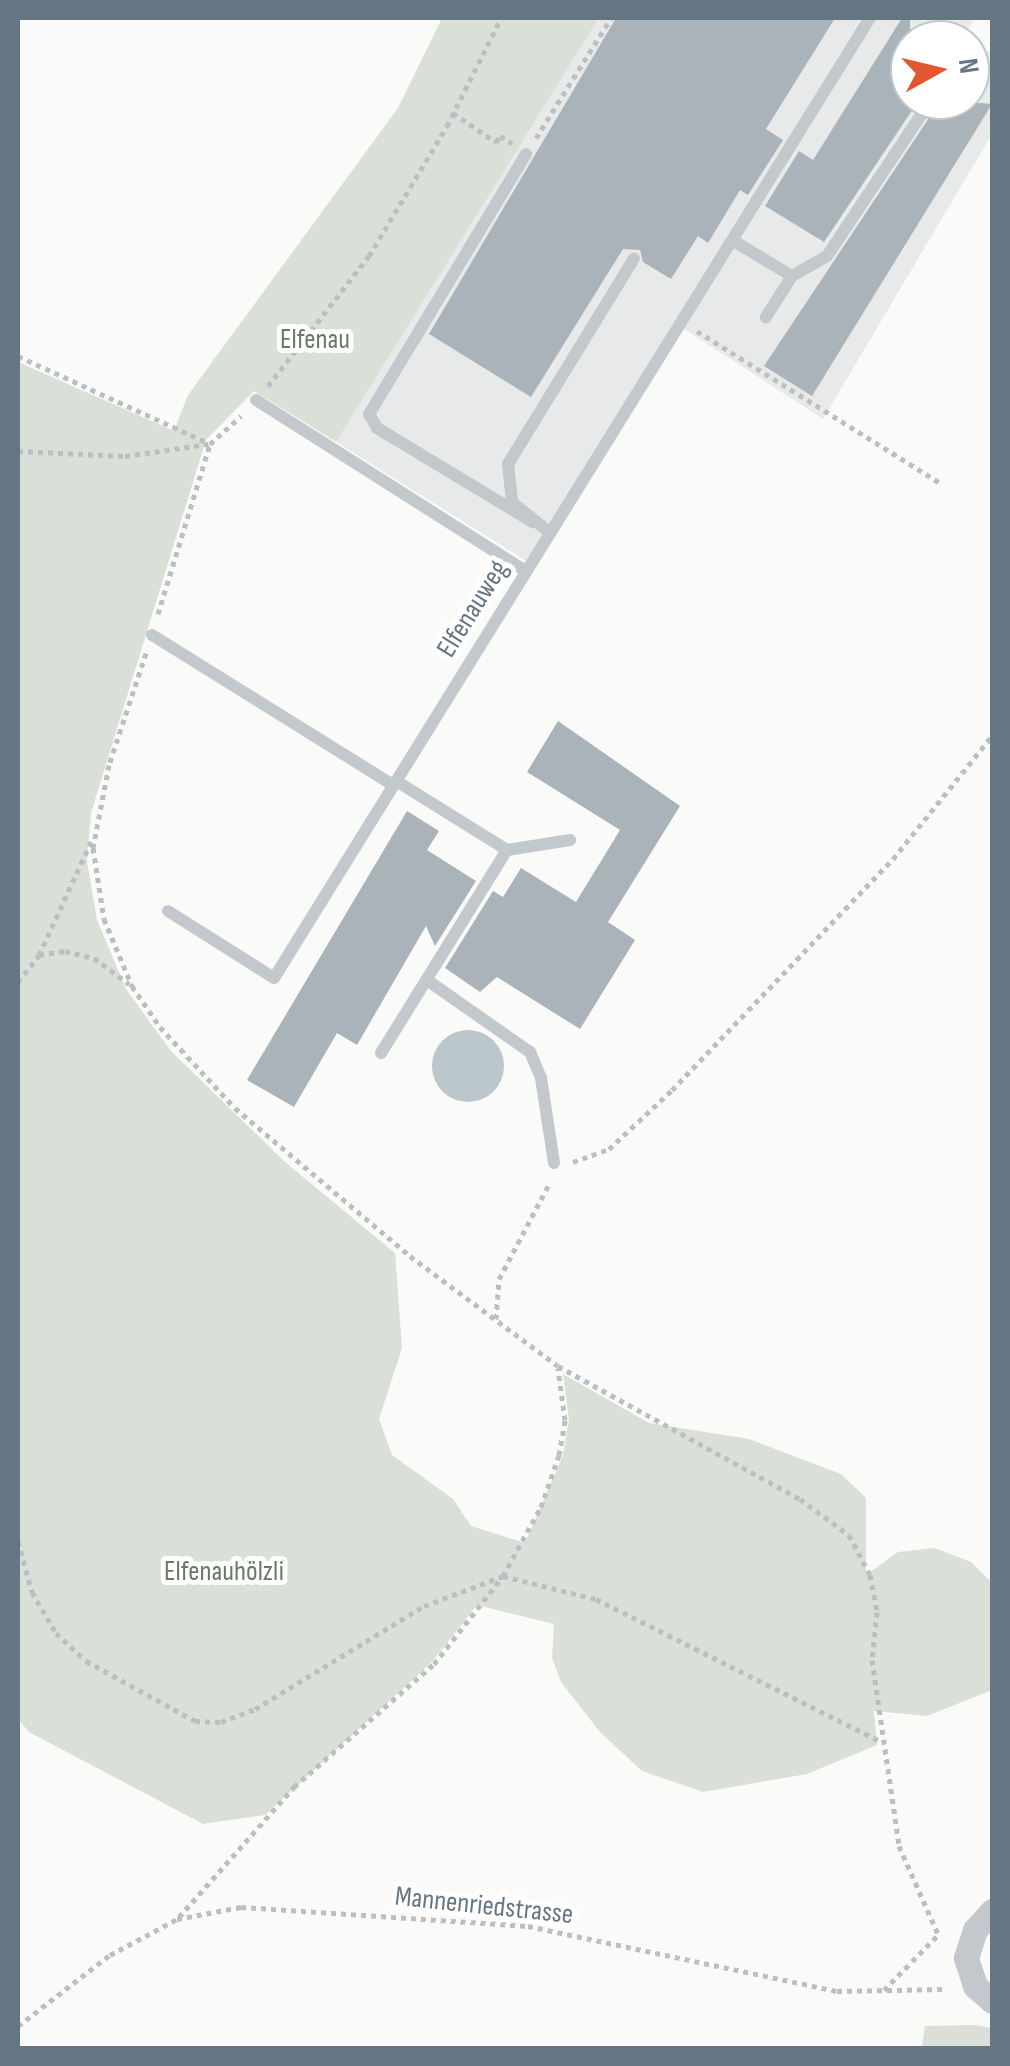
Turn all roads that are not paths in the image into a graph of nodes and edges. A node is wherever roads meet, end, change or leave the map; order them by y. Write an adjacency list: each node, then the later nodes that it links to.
1 (870, 18): 4 (lane, Elfenauweg)
2 (918, 120): 6 (lane)
3 (526, 154): 9 (lane)
4 (732, 240): 6 (lane); 10 (lane, Elfenauweg)
5 (634, 258): 9 (lane)
6 (792, 276): 7 (lane)
7 (766, 318)
8 (256, 400): 11 (lane)
9 (533, 522): 10 (lane)
10 (549, 532): 11 (lane, Elfenauweg)
11 (525, 572): 13 (lane, Elfenauweg)
12 (152, 634): 13 (lane)
13 (394, 783): 15 (lane); 16 (lane, Elfenauweg)
14 (570, 840): 15 (lane)
15 (507, 850): 17 (lane)
16 (168, 912)
17 (427, 980): 18 (lane); 19 (lane)
18 (381, 1054)
19 (554, 1163)
20 (992, 1911): 21 (street)
21 (984, 1994)

